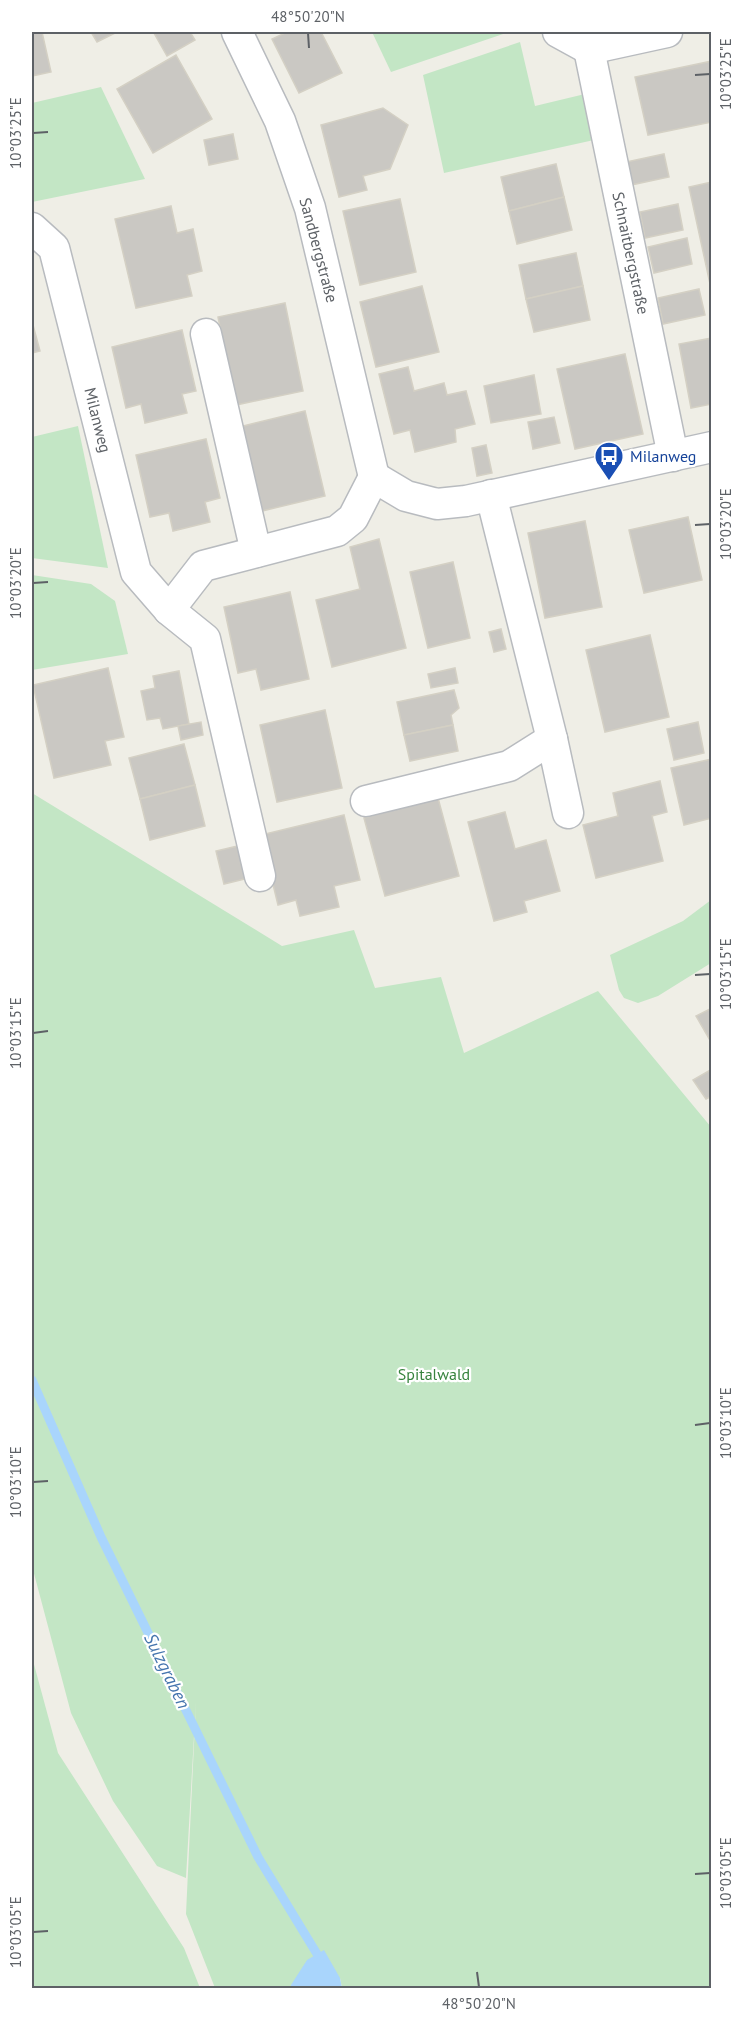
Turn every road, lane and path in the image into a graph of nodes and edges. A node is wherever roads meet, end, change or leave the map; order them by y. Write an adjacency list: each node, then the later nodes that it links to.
1 (237, 32): 9 (street, Sandbergstraße)
2 (558, 32): 4 (street)
3 (667, 32): 4 (street)
4 (589, 49): 8 (street, Schnaitbergstraße)
5 (32, 228): 12 (street, Milanweg)
6 (206, 334): 11 (street)
7 (711, 447): 8 (street)
8 (673, 456): 10 (street)
9 (374, 477): 10 (street); 11 (street)
10 (491, 495): 13 (street)
11 (256, 552): 12 (street)
12 (169, 610): 16 (street, Milanweg)
13 (552, 739): 14 (street); 15 (street)
14 (366, 801)
15 (568, 813)
16 (260, 876)

